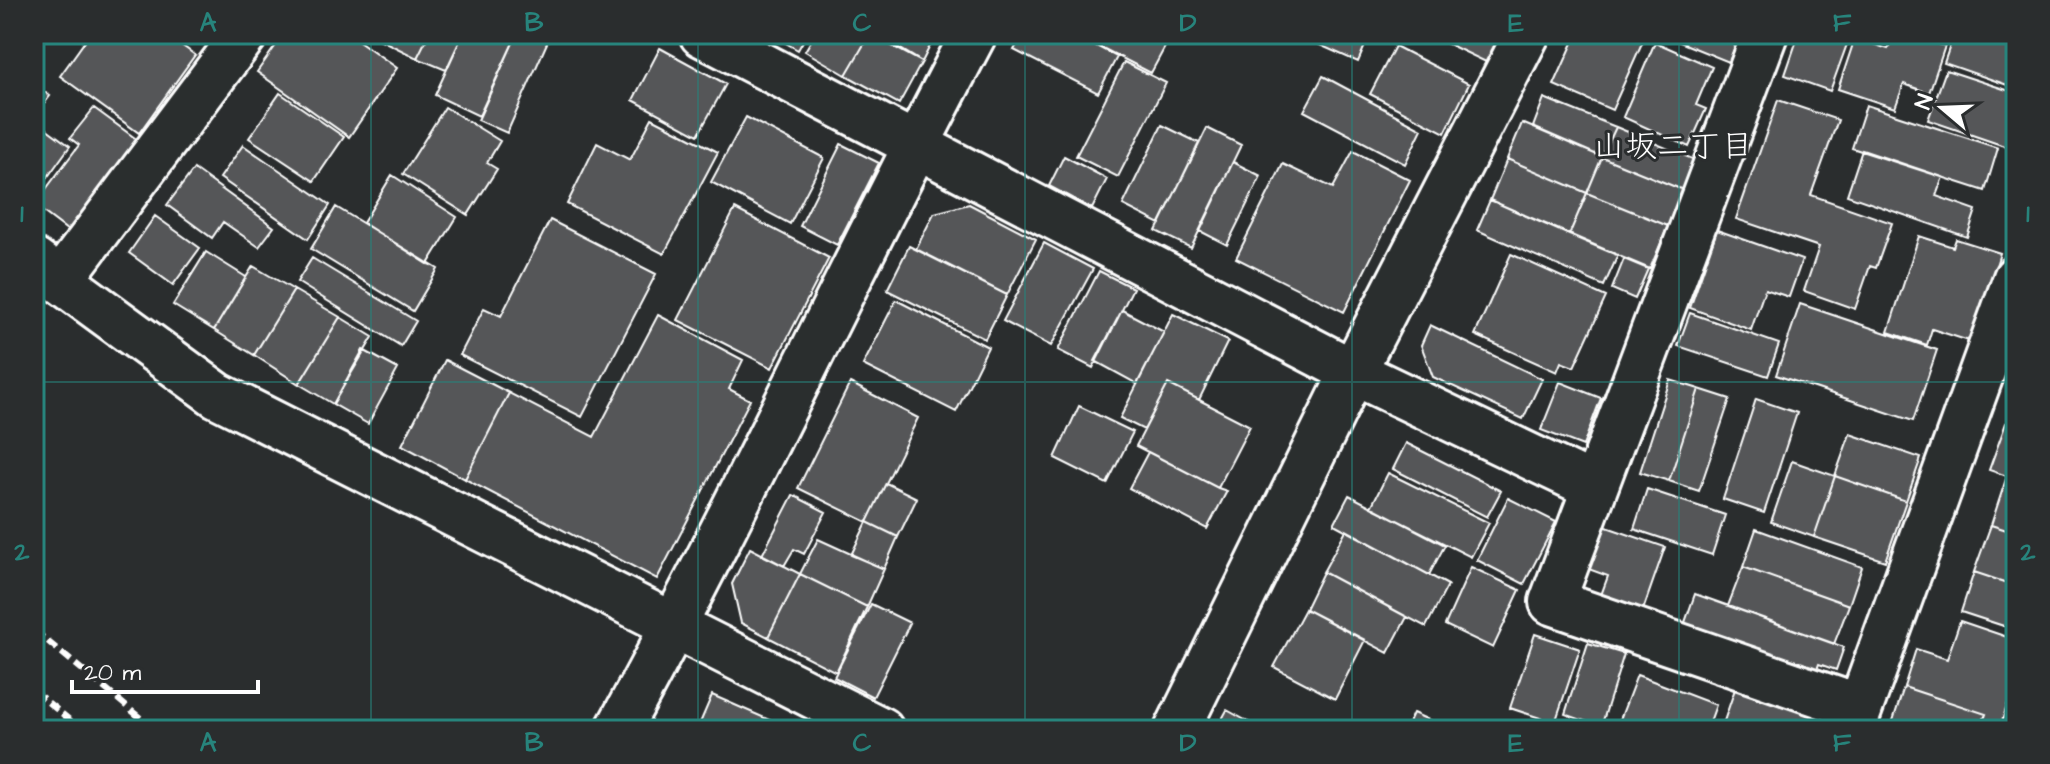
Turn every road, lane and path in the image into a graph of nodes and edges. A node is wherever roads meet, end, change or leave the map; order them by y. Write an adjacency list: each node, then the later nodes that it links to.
1 (245, 34): 7 (street)
2 (702, 34): 6 (street)
3 (974, 34): 6 (street)
4 (1527, 34): 9 (street)
5 (1765, 34): 10 (street)
6 (915, 145): 9 (street); 11 (street)
7 (47, 270): 11 (street)
8 (2016, 278): 12 (street)
9 (1353, 372): 10 (street); 15 (street)
10 (1594, 487): 12 (street)
11 (674, 627): 13 (street); 14 (street)
12 (1856, 719)
13 (618, 730)
14 (881, 730)
15 (1177, 730)

